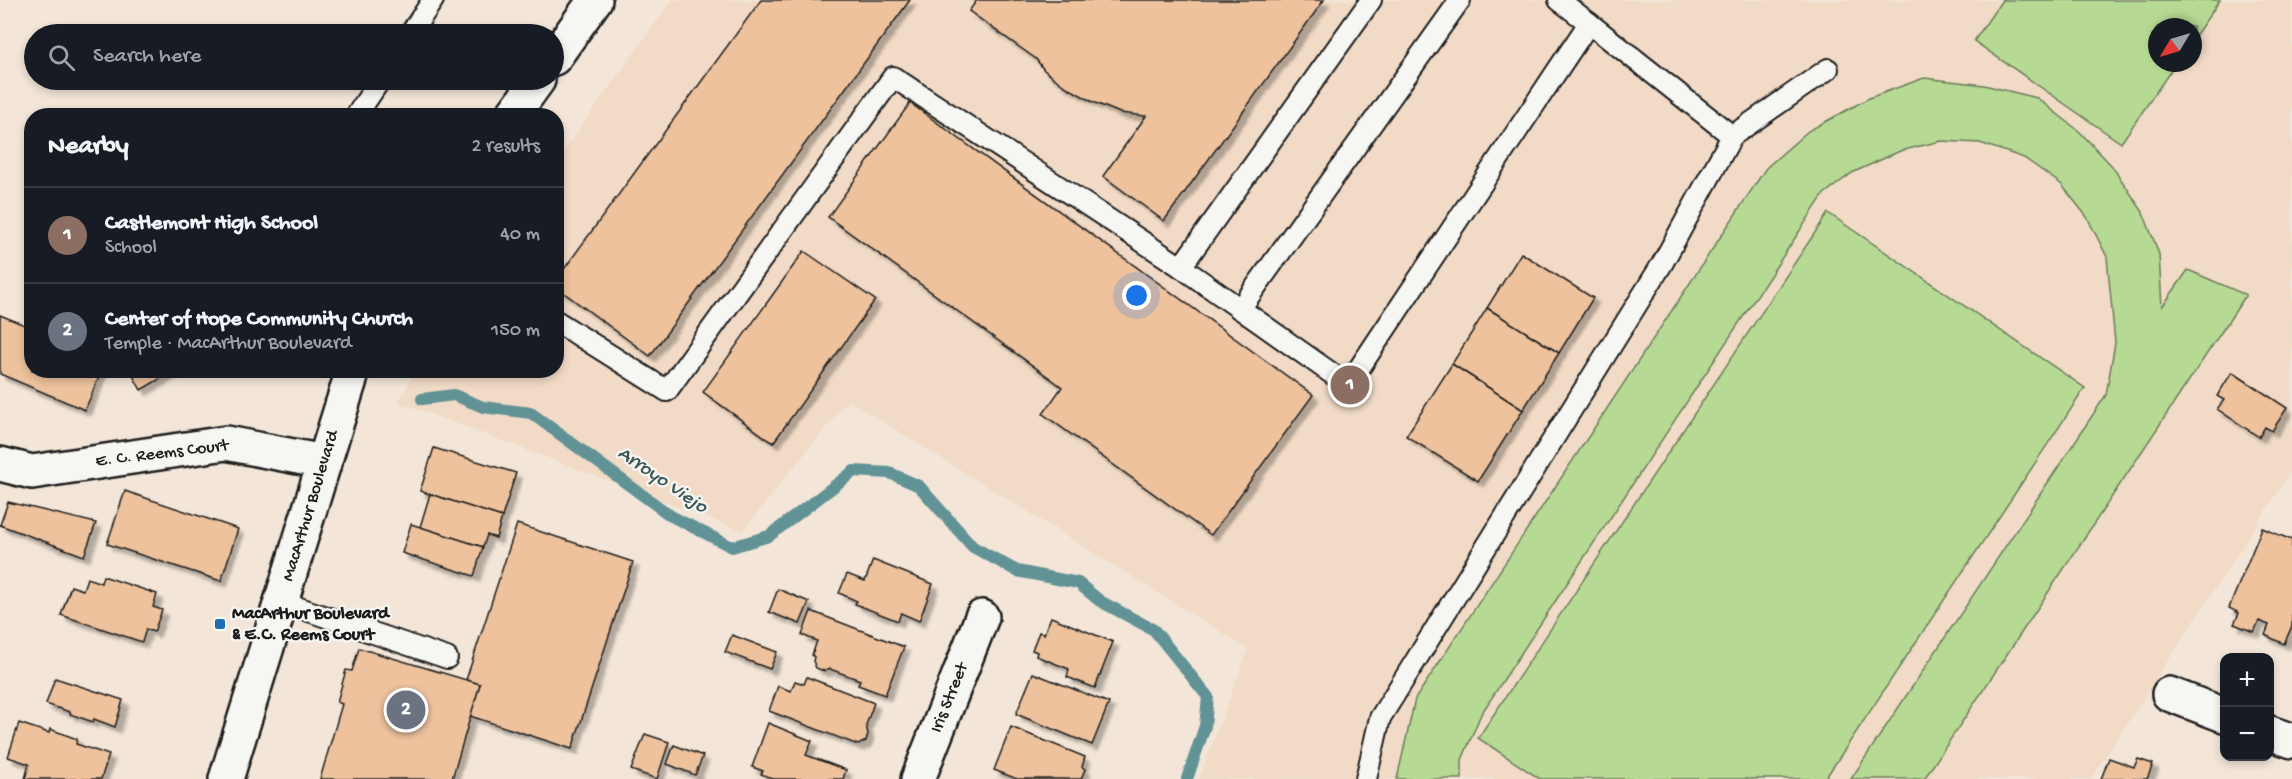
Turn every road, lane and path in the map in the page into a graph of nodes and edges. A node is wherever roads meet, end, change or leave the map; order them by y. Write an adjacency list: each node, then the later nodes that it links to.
1 (433, 0): 7 (lane)
2 (595, 0): 8 (street)
3 (1371, 0): 15 (lane)
4 (1461, 0): 16 (lane)
5 (1559, 0): 6 (lane)
6 (1589, 23): 14 (lane); 16 (lane)
7 (417, 24)
8 (564, 44)
9 (1828, 69): 14 (lane)
10 (373, 90): 12 (lane)
11 (531, 90): 13 (street)
12 (361, 108)
13 (518, 108)
14 (1732, 136): 30 (lane)
15 (1181, 267): 16 (lane); 17 (lane)
16 (1240, 309)
17 (564, 326)
18 (350, 378): 19 (street, MacArthur Boulevard)
19 (324, 462): 20 (street, E. C. Reems Court); 21 (street, MacArthur Boulevard)
20 (0, 464)
21 (282, 602): 23 (lane); 28 (street, MacArthur Boulevard)
22 (982, 617): 29 (street, Iris Street)
23 (447, 658)
24 (2169, 694): 25 (street)
25 (2220, 714)
26 (2274, 734): 27 (street)
27 (2292, 741)
28 (226, 779)
29 (918, 779)
30 (1366, 779)

